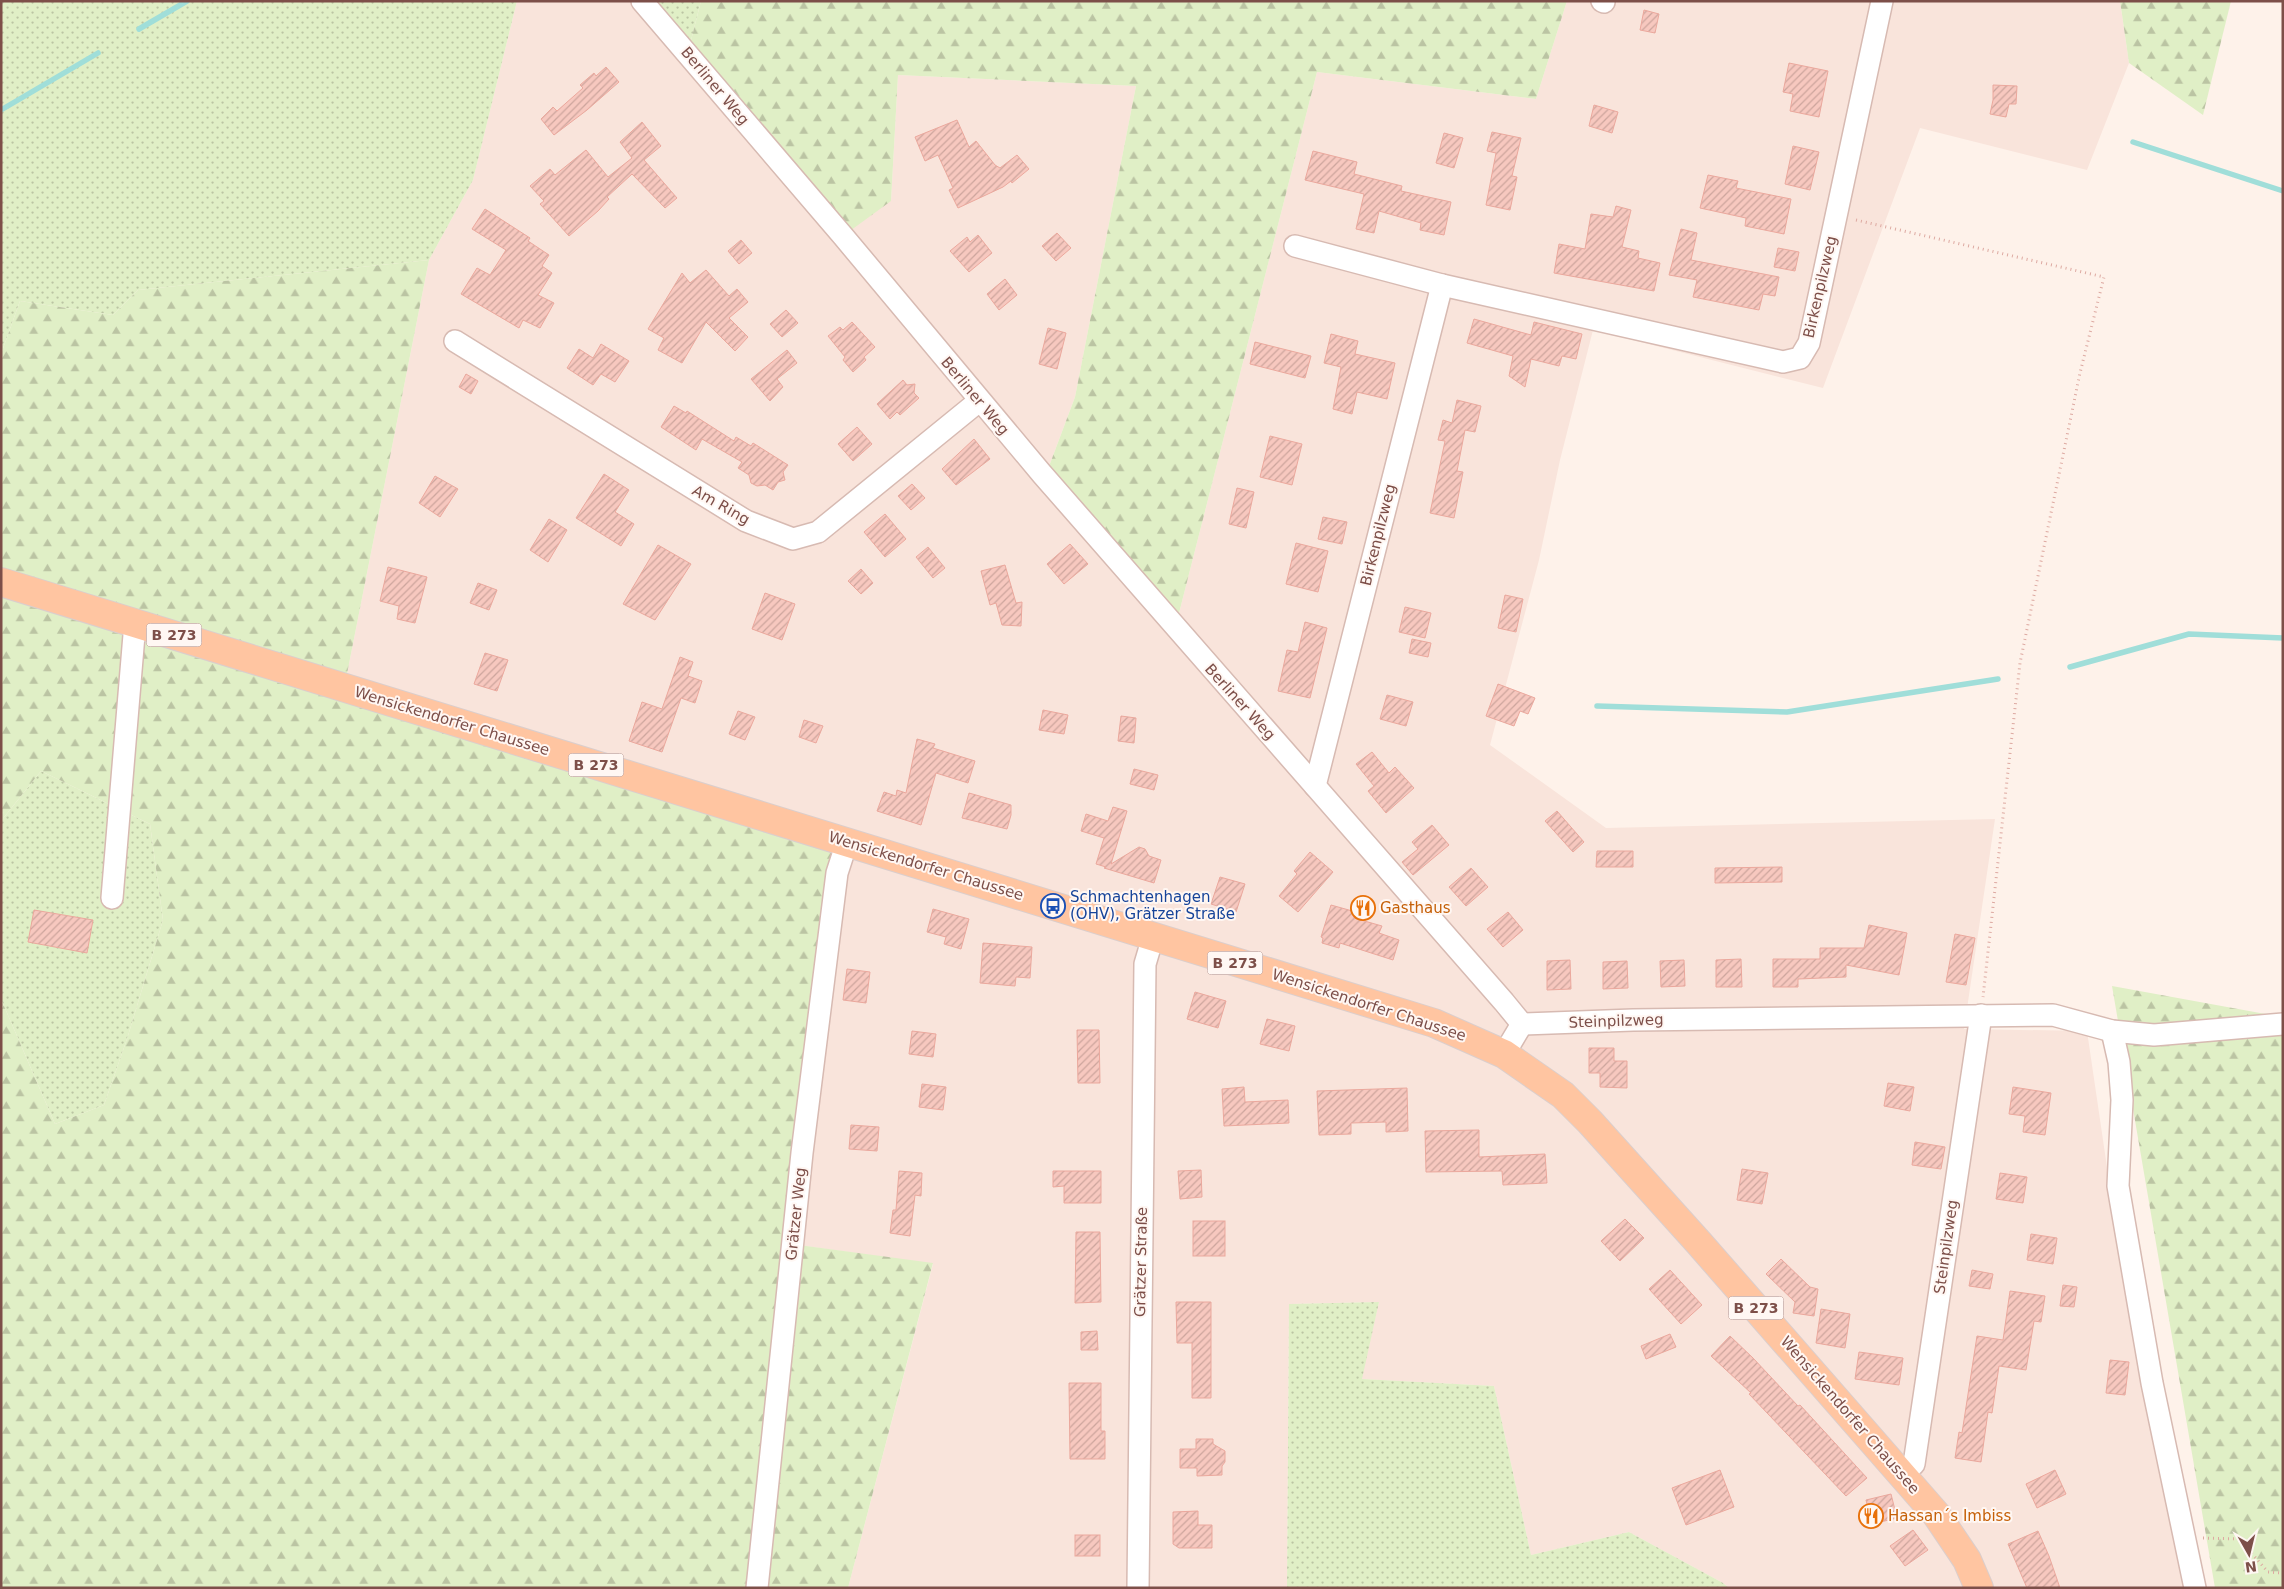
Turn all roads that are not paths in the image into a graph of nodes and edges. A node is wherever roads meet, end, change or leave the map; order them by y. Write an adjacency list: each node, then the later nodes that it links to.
1 (642, 1): 6 (street, Berliner Weg)
2 (1882, 1): 4 (street, Birkenpilzweg)
3 (1294, 246): 4 (street, Birkenpilzweg)
4 (1442, 285): 9 (street, Birkenpilzweg)
5 (455, 341): 6 (street, Am Ring)
6 (979, 401): 9 (street, Berliner Weg)
7 (1, 582): 8 (main road, Wensickendorfer Chaussee / B 273)
8 (134, 623): 10 (main road, Wensickendorfer Chaussee / B 273); 11 (street)
9 (1315, 786): 14 (street)
10 (847, 842): 12 (main road, Wensickendorfer Chaussee / B 273); 19 (street, Grätzer Weg)
11 (112, 898)
12 (1153, 938): 17 (main road, Wensickendorfer Chaussee / B 273); 20 (street, Grätzer Straße)
13 (1981, 1015): 14 (street, Steinpilzweg); 16 (street, Steinpilzweg); 18 (street, Steinpilzweg)
14 (1522, 1024): 17 (street)
15 (2283, 1024): 16 (street, Steinpilzweg)
16 (2112, 1031): 22 (street)
17 (1504, 1054): 18 (main road, Wensickendorfer Chaussee / B 273)
18 (1903, 1474): 21 (main road, Wensickendorfer Chaussee / B 273)
19 (758, 1588)
20 (1138, 1588)
21 (1979, 1588)
22 (2195, 1588)

